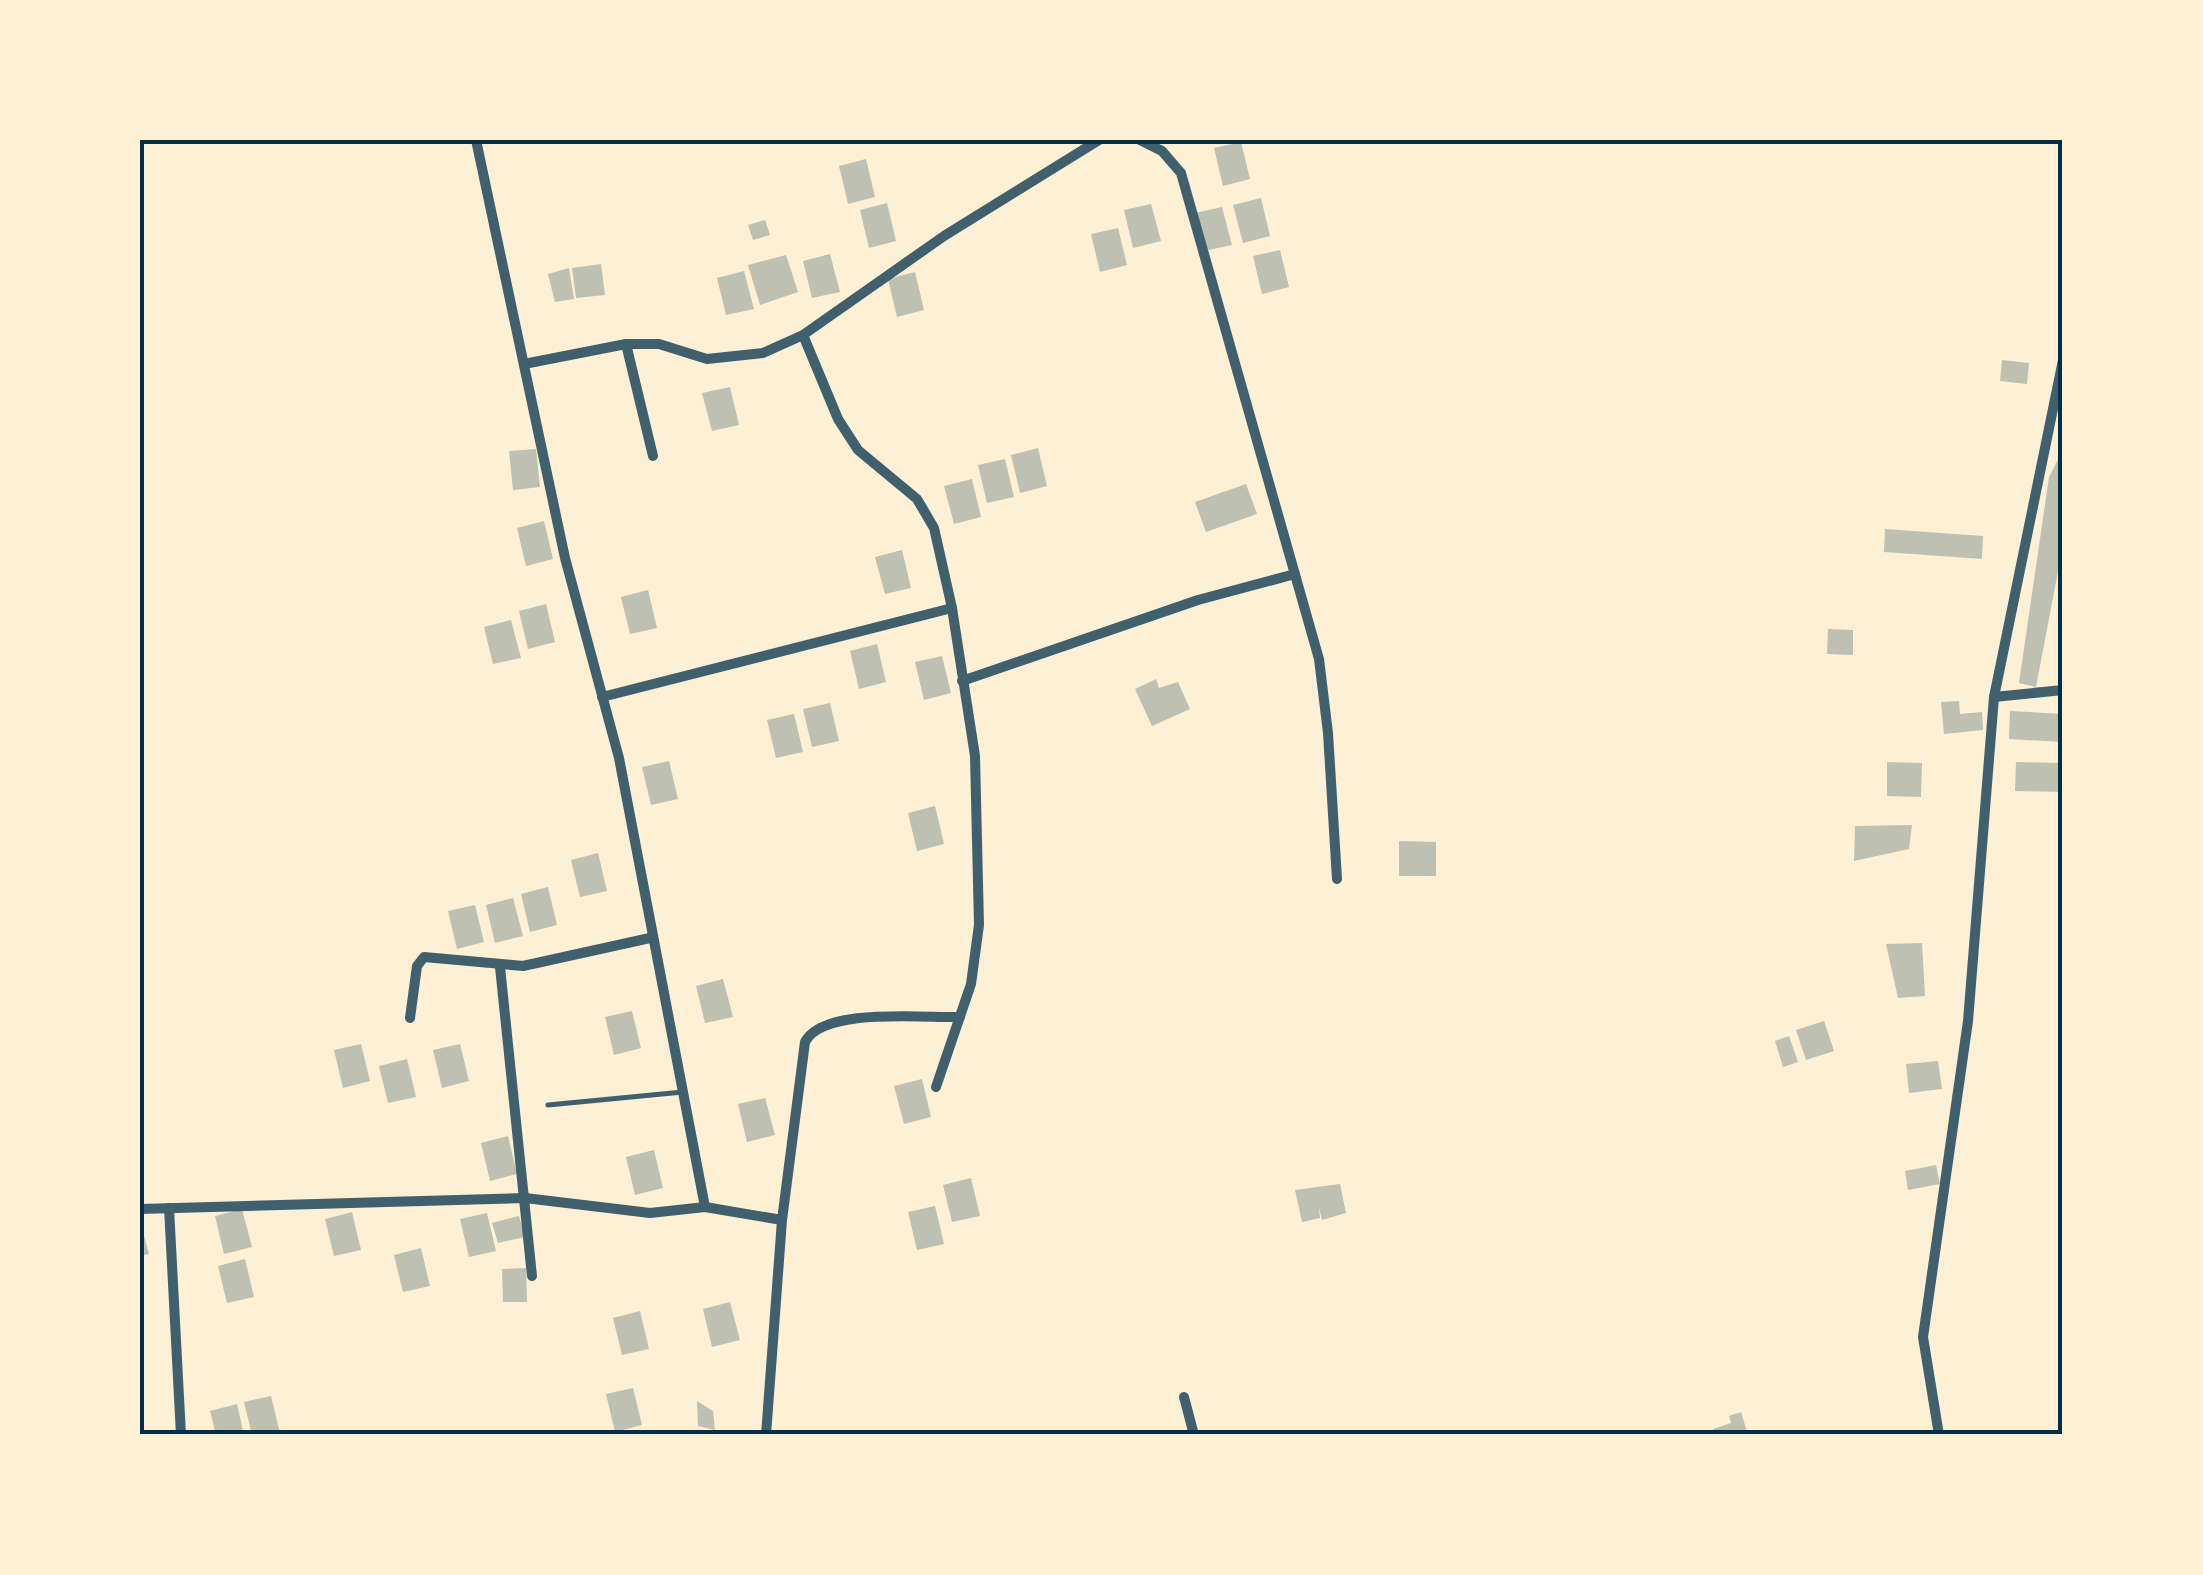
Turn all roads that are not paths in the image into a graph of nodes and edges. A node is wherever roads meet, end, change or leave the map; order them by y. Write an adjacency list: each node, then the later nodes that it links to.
1 (476, 140): 7 (street)
2 (1099, 140): 4 (street)
3 (1140, 140): 9 (street)
4 (802, 334): 5 (street); 10 (street)
5 (626, 344): 7 (street); 8 (street)
6 (2063, 360): 14 (street)
7 (524, 364): 13 (street)
8 (653, 456)
9 (1296, 574): 11 (street); 15 (street)
10 (952, 608): 11 (street); 13 (street)
11 (962, 681): 18 (street)
12 (2063, 690): 14 (street)
13 (602, 696): 16 (street)
14 (1994, 697): 33 (street)
15 (1336, 879)
16 (650, 938): 17 (street); 21 (street)
17 (500, 968): 19 (street); 23 (street)
18 (960, 1017): 20 (street); 27 (street)
19 (410, 1018)
20 (936, 1086)
21 (683, 1092): 22 (lane); 24 (street)
22 (548, 1105)
23 (525, 1198): 24 (street); 25 (street); 28 (street)
24 (704, 1207): 27 (street)
25 (169, 1208): 26 (street); 30 (street)
26 (140, 1209)
27 (782, 1220): 31 (street)
28 (532, 1276)
29 (1184, 1397): 32 (street)
30 (181, 1435)
31 (766, 1435)
32 (1194, 1435)
33 (1939, 1435)

